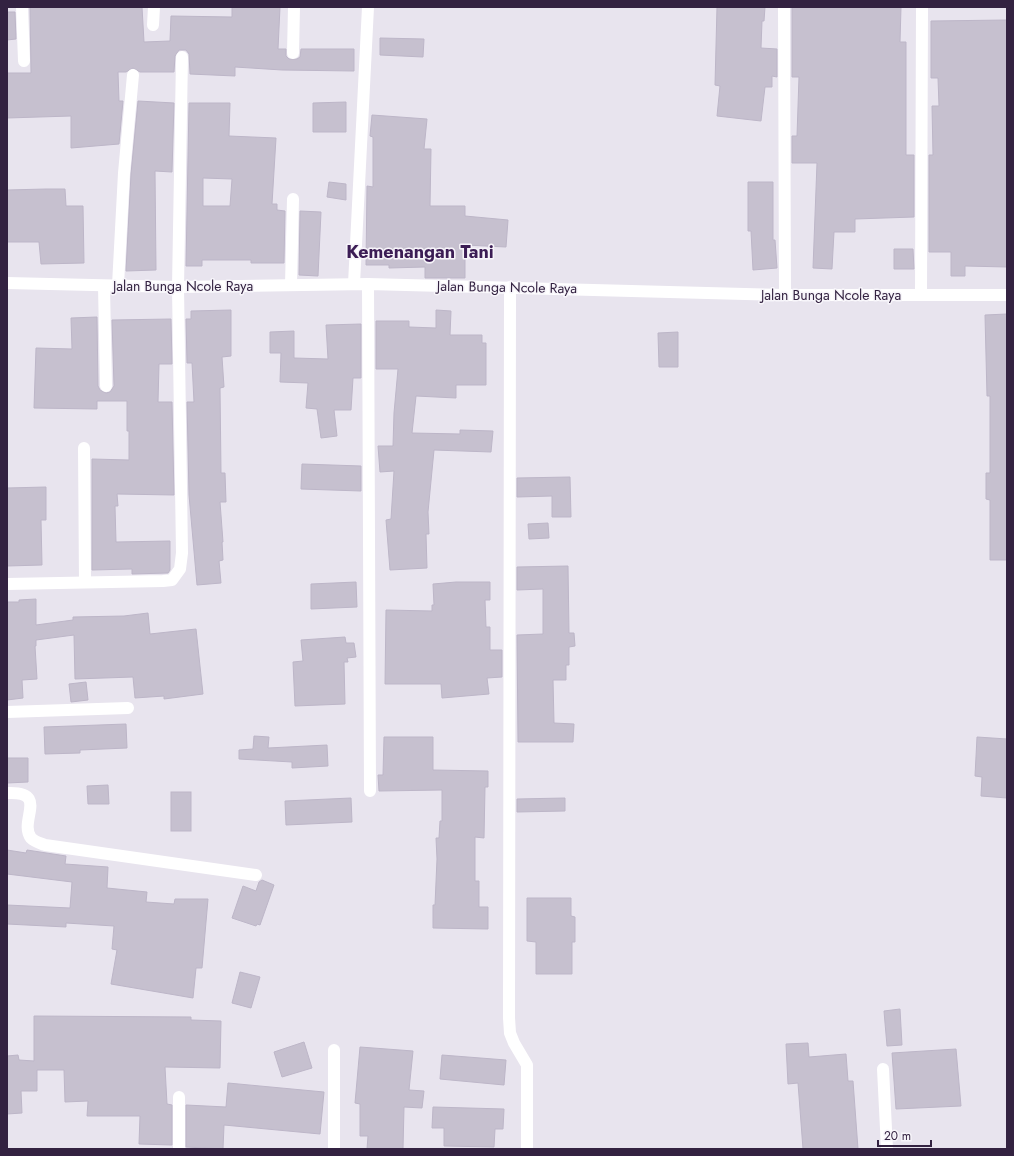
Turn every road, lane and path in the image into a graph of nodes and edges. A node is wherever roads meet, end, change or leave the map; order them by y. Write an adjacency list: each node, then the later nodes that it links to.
1 (22, 7): 10 (street)
2 (154, 7): 7 (street)
3 (294, 7): 8 (street)
4 (368, 7): 14 (street)
5 (784, 7): 21 (street)
6 (922, 7): 22 (street)
7 (154, 25)
8 (293, 53)
9 (182, 57): 19 (street)
10 (24, 61)
11 (132, 75): 16 (street)
12 (293, 199): 18 (street)
13 (7, 284): 17 (street, Jalan Bunga Ncole Raya)
14 (354, 284): 15 (street, Jalan Bunga Ncole Raya); 18 (street, Jalan Bunga Ncole Raya)
15 (368, 284): 20 (street, Jalan Bunga Ncole Raya); 30 (street)
16 (118, 285): 17 (street, Jalan Bunga Ncole Raya); 19 (street, Jalan Bunga Ncole Raya)
17 (104, 286): 24 (street)
18 (291, 286): 19 (street, Jalan Bunga Ncole Raya)
19 (178, 287): 26 (street)
20 (510, 287): 21 (street, Jalan Bunga Ncole Raya); 38 (street)
21 (785, 295): 22 (street, Jalan Bunga Ncole Raya)
22 (921, 295): 23 (street, Jalan Bunga Ncole Raya)
23 (1007, 295)
24 (106, 386)
25 (84, 448): 26 (street)
26 (85, 582): 27 (street)
27 (7, 584)
28 (128, 708): 29 (street)
29 (7, 712)
30 (370, 791)
31 (7, 793): 32 (street)
32 (256, 875)
33 (334, 1050): 37 (street)
34 (883, 1069): 39 (street)
35 (179, 1097): 36 (street)
36 (182, 1149)
37 (334, 1149)
38 (527, 1149)
39 (887, 1149)

